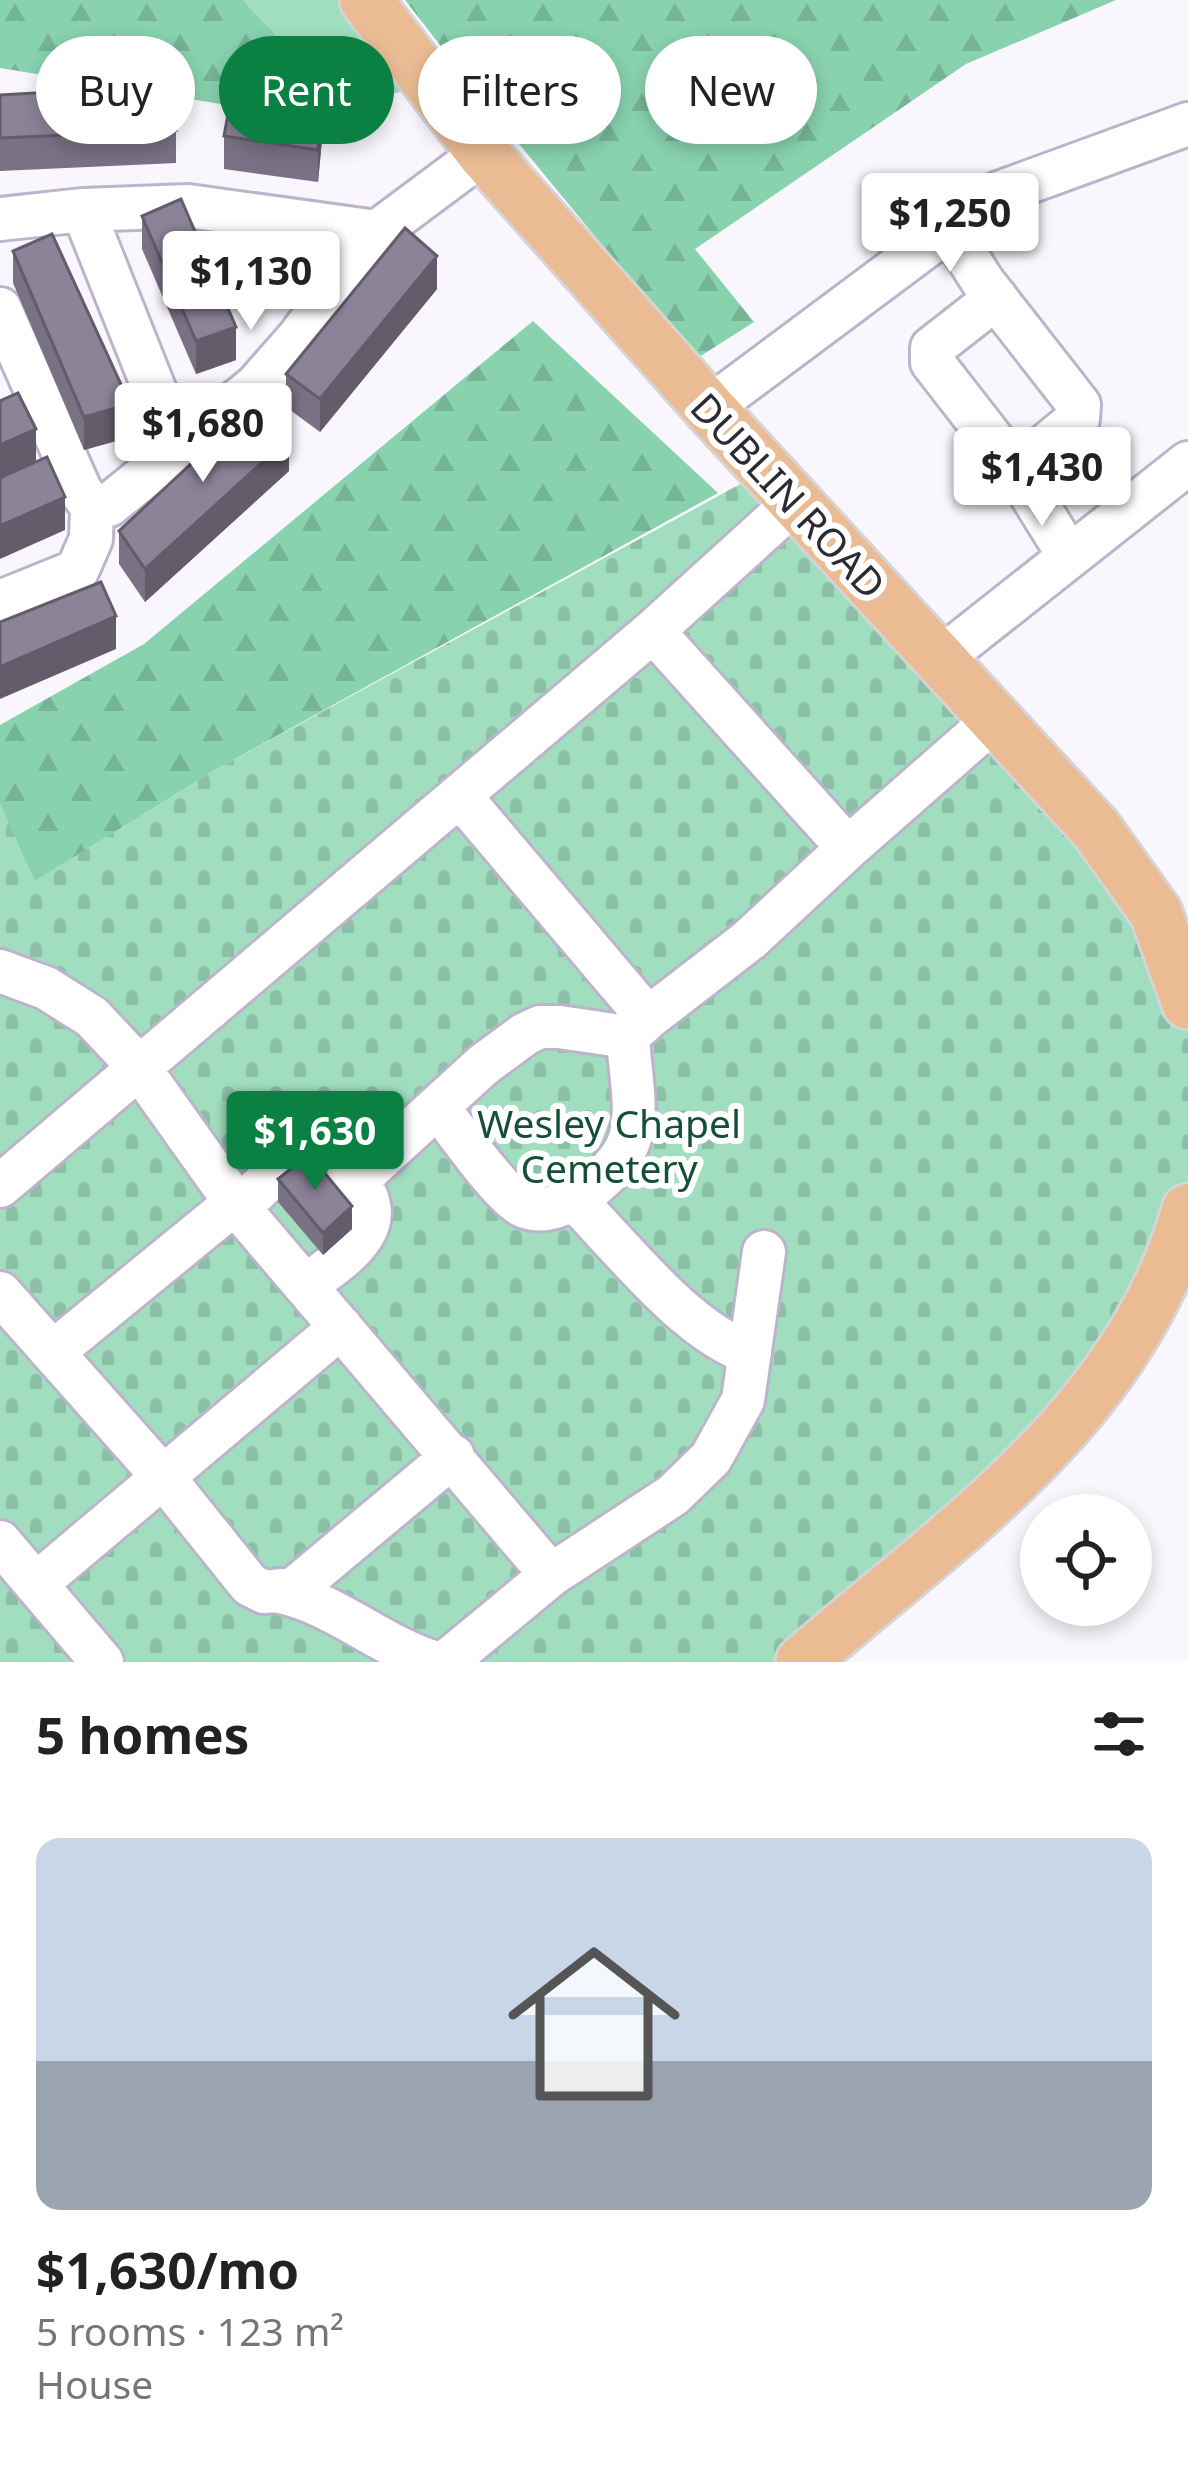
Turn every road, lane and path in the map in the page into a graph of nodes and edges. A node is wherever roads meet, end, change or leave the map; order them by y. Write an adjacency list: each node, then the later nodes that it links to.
1 (366, 0): 3 (main road, DUBLIN ROAD)
2 (1186, 127): 6 (street)
3 (484, 153): 7 (street); 11 (main road, DUBLIN ROAD)
4 (83, 210): 5 (street); 7 (street); 12 (street)
5 (0, 219)
6 (949, 227): 8 (street); 11 (street)
7 (377, 232): 12 (street)
8 (996, 298): 14 (street); 14 (street)
9 (0, 309): 10 (street)
10 (12, 377): 16 (street)
11 (709, 409): 15 (main road, DUBLIN ROAD)
12 (178, 449): 16 (street)
13 (1188, 463): 17 (street)
14 (1016, 470): 17 (street)
15 (795, 502): 19 (street); 20 (main road, DUBLIN ROAD)
16 (92, 507): 18 (street)
17 (1070, 556): 20 (street)
18 (0, 602)
19 (653, 631): 22 (street); 23 (street)
20 (940, 659): 21 (main road, DUBLIN ROAD)
21 (995, 719): 23 (street); 25 (main road, DUBLIN ROAD)
22 (460, 796): 26 (street); 27 (street)
23 (848, 848): 26 (street)
24 (0, 971): 27 (street)
25 (1188, 1003)
26 (638, 1028): 28 (street); 31 (street)
27 (138, 1066): 30 (street); 32 (street)
28 (439, 1108): 29 (street); 31 (street)
29 (356, 1182): 32 (street); 35 (street)
30 (0, 1186)
31 (575, 1201): 39 (street)
32 (237, 1206): 35 (street); 38 (street)
33 (1188, 1210): 49 (main road)
34 (764, 1252): 39 (street)
35 (306, 1286): 37 (street)
36 (0, 1293): 38 (street)
37 (341, 1327): 40 (street); 41 (street)
38 (53, 1352): 41 (street)
39 (750, 1353): 43 (street)
40 (453, 1456): 43 (street); 45 (street)
41 (164, 1478): 44 (street); 45 (street)
42 (1, 1546): 44 (street)
43 (551, 1575): 48 (street)
44 (36, 1584): 46 (street)
45 (280, 1592): 47 (street)
46 (102, 1662)
47 (433, 1662)
48 (446, 1662)
49 (802, 1662)

